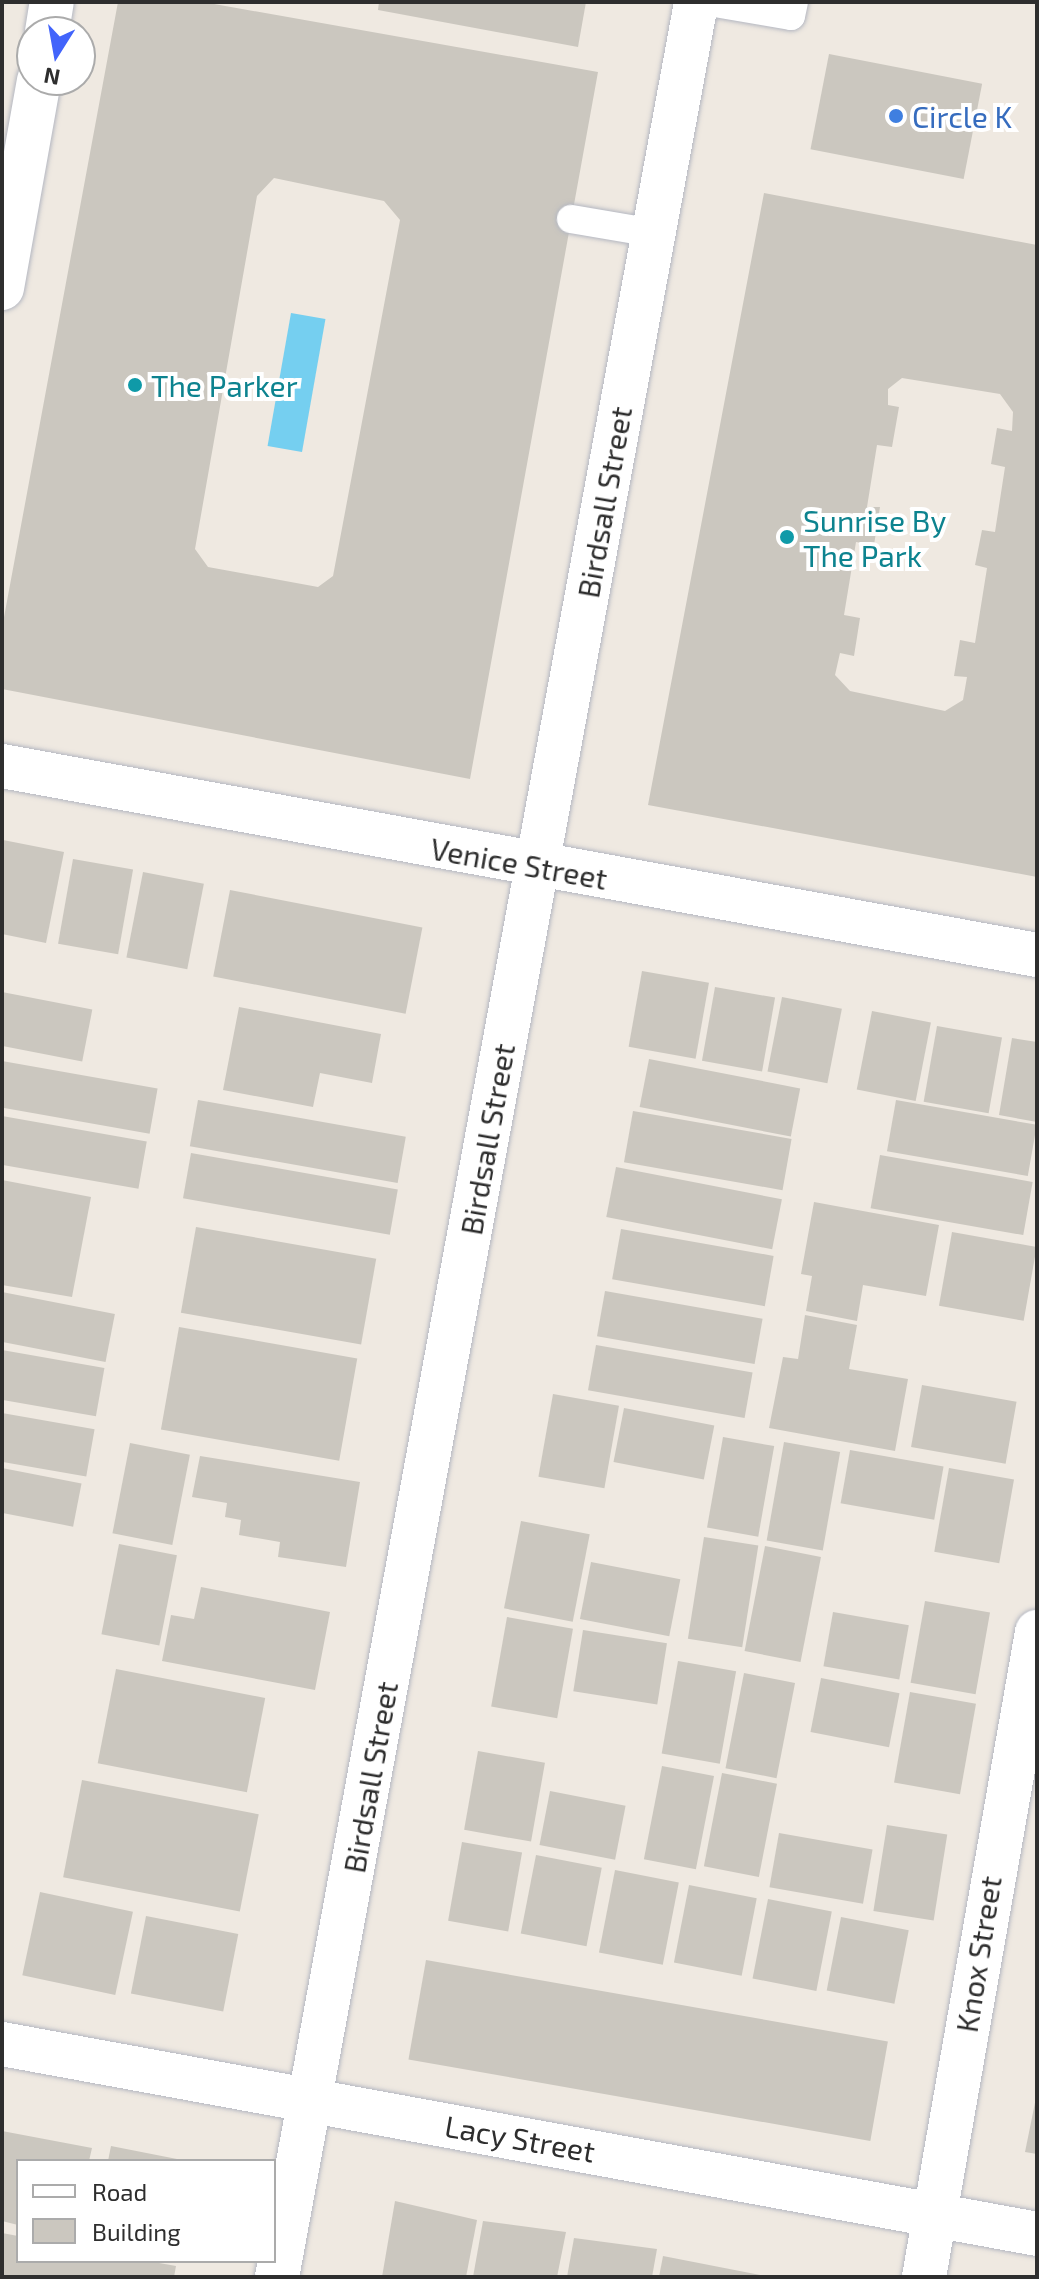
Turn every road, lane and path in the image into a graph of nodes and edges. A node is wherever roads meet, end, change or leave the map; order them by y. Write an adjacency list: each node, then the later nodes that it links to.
1 (696, 2): 6 (street, Birdsall Street)
2 (709, 2): 3 (lane)
3 (794, 2)
4 (36, 96): 7 (street)
5 (571, 219): 6 (lane)
6 (654, 233): 9 (street, Birdsall Street)
7 (2, 288)
8 (2, 766): 9 (street, Venice Street)
9 (537, 867): 10 (street, Venice Street); 13 (street, Birdsall Street)
10 (1037, 955)
11 (1037, 1632): 14 (street, Knox Street)
12 (2, 2044): 13 (street, Lacy Street)
13 (310, 2099): 14 (street, Lacy Street); 16 (street, Birdsall Street)
14 (935, 2214): 15 (street, Lacy Street); 17 (street, Knox Street)
15 (1037, 2234)
16 (277, 2277)
17 (924, 2277)

